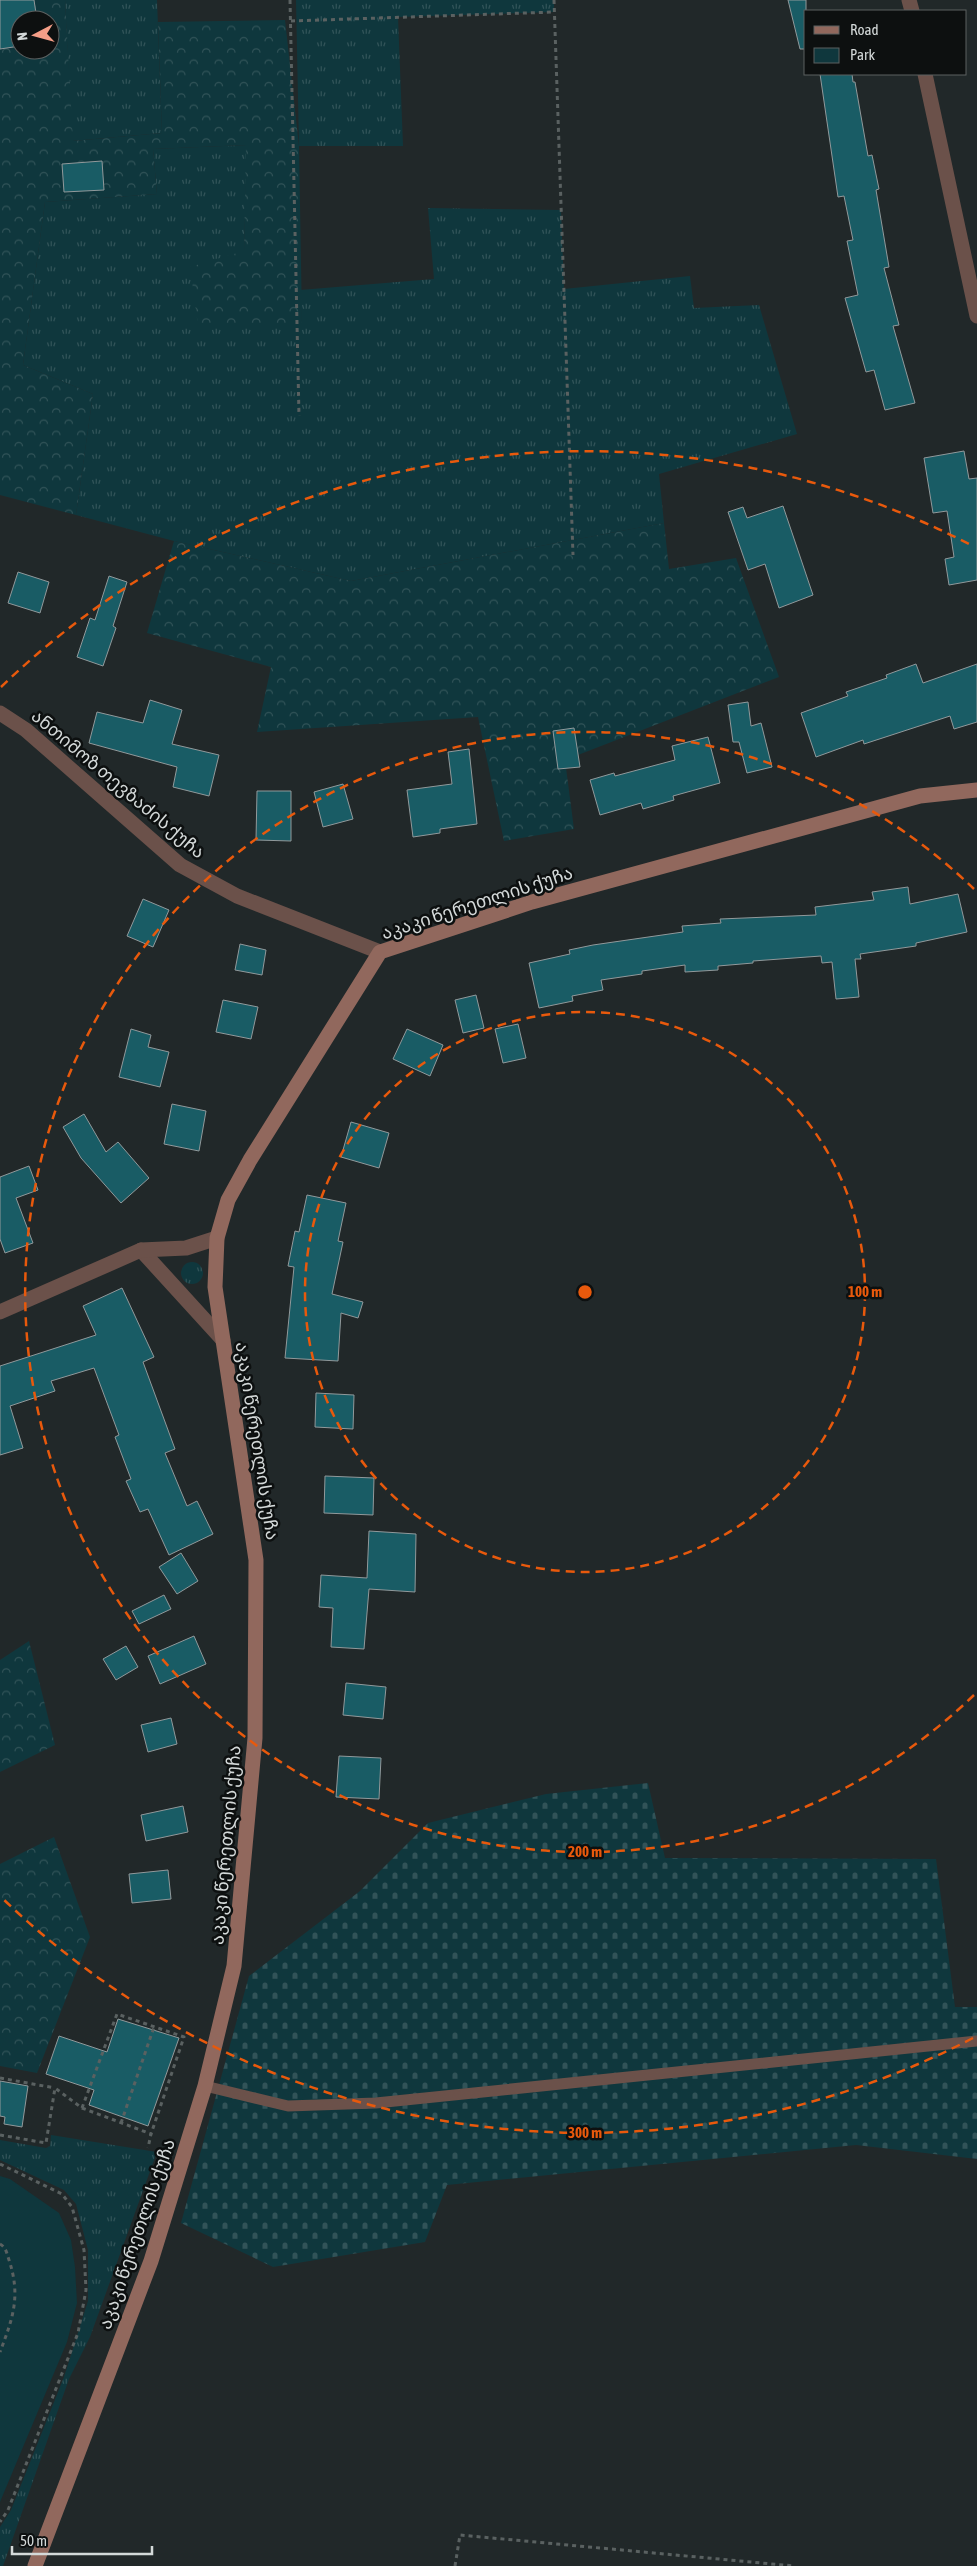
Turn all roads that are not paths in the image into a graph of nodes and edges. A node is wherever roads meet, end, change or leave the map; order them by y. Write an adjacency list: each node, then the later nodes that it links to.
1 (925, 75): 2 (street)
2 (977, 316)
3 (0, 713): 5 (street, ანთიმოზ თევზაძის ქუჩა)
4 (977, 790): 5 (street, აკაკი წერეთლის ქუჩა)
5 (380, 952): 6 (street, აკაკი წერეთლის ქუჩა)
6 (217, 1238): 7 (street); 9 (street, აკაკი წერეთლის ქუჩა)
7 (141, 1250): 8 (street); 9 (street)
8 (0, 1312)
9 (223, 1340): 11 (street, აკაკი წერეთლის ქუჩა)
10 (977, 2041): 11 (lane)
11 (205, 2086): 12 (street, აკაკი წერეთლის ქუჩა)
12 (35, 2566)

